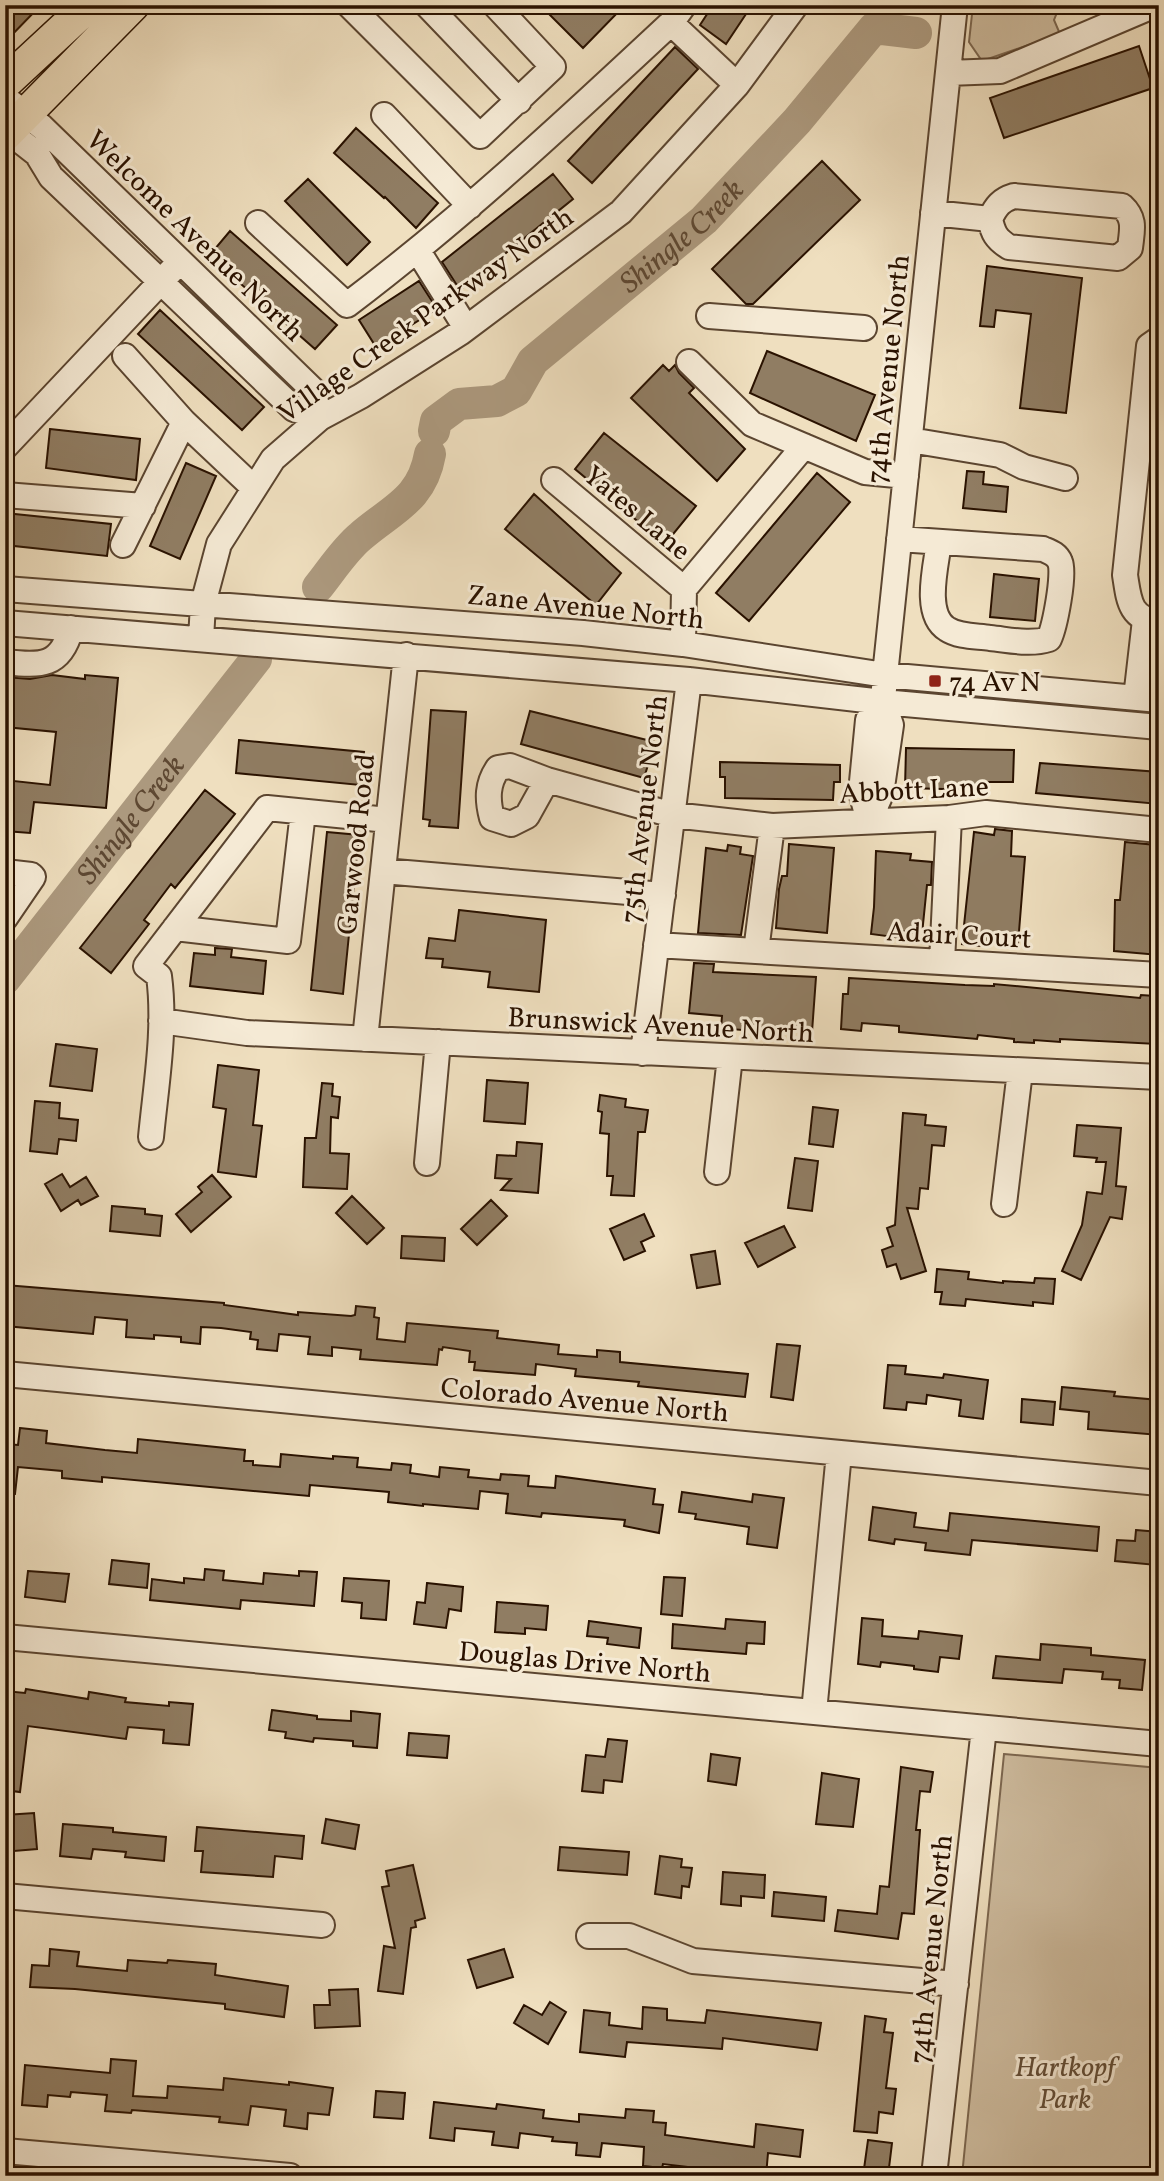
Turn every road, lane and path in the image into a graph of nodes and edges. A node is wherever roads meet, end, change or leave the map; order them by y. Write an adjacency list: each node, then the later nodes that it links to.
1 (89, 5): 11 (main road)
2 (133, 5): 15 (main road)
3 (349, 5): 13 (street)
4 (427, 5): 13 (street)
5 (495, 5): 13 (street)
6 (796, 5): 12 (street, Village Creek Parkway North)
7 (955, 5): 10 (street, 74th Avenue North)
8 (1155, 5): 10 (street)
9 (678, 14): 12 (street); 16 (street)
10 (948, 73): 17 (street, 74th Avenue North)
11 (5, 83)
12 (737, 85): 24 (street, Village Creek Parkway North)
13 (519, 101)
14 (384, 114): 16 (street)
15 (10, 121): 21 (street, Welcome Avenue North); 22 (street, Welcome Avenue North)
16 (470, 206): 20 (street)
17 (933, 213): 18 (street); 32 (street, 74th Avenue North)
18 (990, 219): 18 (street)
19 (258, 223): 20 (street)
20 (418, 251): 24 (street)
21 (181, 260): 22 (street); 29 (street, Welcome Avenue North)
22 (162, 283): 29 (street, Welcome Avenue North); 31 (street)
23 (709, 316): 25 (street)
24 (466, 328): 29 (street, Village Creek Parkway North)
25 (864, 328)
26 (1159, 339): 46 (street)
27 (125, 356): 30 (street)
28 (689, 362): 33 (street)
29 (320, 418): 37 (street, Village Creek Parkway North)
30 (184, 422): 37 (street); 39 (street)
31 (8, 440)
32 (910, 440): 34 (street, 74th Avenue North); 35 (street)
33 (804, 446): 34 (street); 44 (street)
34 (906, 476): 40 (street, 74th Avenue North)
35 (1065, 478)
36 (554, 480): 44 (street, Yates Lane)
37 (254, 488): 45 (street, Village Creek Parkway North)
38 (5, 495): 39 (street)
39 (143, 506): 42 (street)
40 (899, 539): 41 (street); 53 (street, 74th Avenue North)
41 (939, 542): 41 (street)
42 (123, 545)
43 (5, 589): 45 (street, Zane Avenue North)
44 (684, 589): 50 (street)
45 (203, 604): 49 (street, Village Creek Parkway North); 50 (street, Zane Avenue North)
46 (1152, 621): 55 (street)
47 (5, 623): 48 (street)
48 (71, 628): 49 (street); 52 (street)
49 (201, 639): 51 (street)
50 (683, 644): 53 (street, Zane Avenue North)
51 (405, 655): 54 (street); 62 (street, Garwood Road)
52 (5, 663)
53 (885, 675): 55 (street, Zane Avenue North); 56 (street, 74th Avenue North)
54 (689, 680): 56 (street); 60 (street, 75th Avenue North)
55 (1147, 699)
56 (883, 702): 57 (street); 63 (street, 74th Avenue North)
57 (1159, 727)
58 (547, 780): 60 (street, Abbott Lane)
59 (303, 812): 62 (street); 70 (street); 70 (street)
60 (673, 815): 64 (street, Abbott Lane); 68 (street, 75th Avenue North)
61 (949, 818): 63 (street, Abbott Lane); 65 (street, Abbott Lane); 73 (street)
62 (388, 820): 66 (street, Garwood Road)
63 (869, 821): 64 (street, Abbott Lane)
64 (772, 826): 72 (street)
65 (1159, 830)
66 (383, 871): 68 (street); 76 (street, Garwood Road)
67 (5, 872): 69 (street)
68 (663, 895): 71 (street, 75th Avenue North)
69 (5, 918)
70 (175, 928): 75 (street)
71 (656, 945): 72 (street, 75th Avenue North); 78 (street, 75th Avenue North)
72 (756, 951): 73 (street, Adair Court)
73 (942, 962): 74 (street, Adair Court)
74 (1159, 975)
75 (161, 1021): 76 (street, Brunswick Avenue North); 82 (street)
76 (365, 1039): 77 (street, Brunswick Avenue North)
77 (438, 1042): 78 (street, Brunswick Avenue North); 83 (street)
78 (643, 1053): 79 (street, Brunswick Avenue North)
79 (730, 1057): 80 (street, Brunswick Avenue North); 84 (street)
80 (1020, 1071): 81 (street, Brunswick Avenue North); 85 (street)
81 (1159, 1077)
82 (151, 1137)
83 (427, 1163)
84 (717, 1172)
85 (1004, 1204)
86 (5, 1374): 87 (street, Colorado Avenue North)
87 (839, 1453): 88 (street, Colorado Avenue North); 90 (street)
88 (1159, 1483)
89 (5, 1637): 90 (street, Douglas Drive North)
90 (814, 1712): 91 (street, Douglas Drive North)
91 (984, 1728): 92 (street, Douglas Drive North); 96 (street, 74th Avenue North)
92 (1159, 1744)
93 (5, 1896): 94 (street)
94 (322, 1925)
95 (589, 1936): 96 (street)
96 (956, 1983): 100 (street, 74th Avenue North)
97 (5, 2151): 98 (street)
98 (162, 2170): 99 (street)
99 (290, 2176)
100 (934, 2176)

